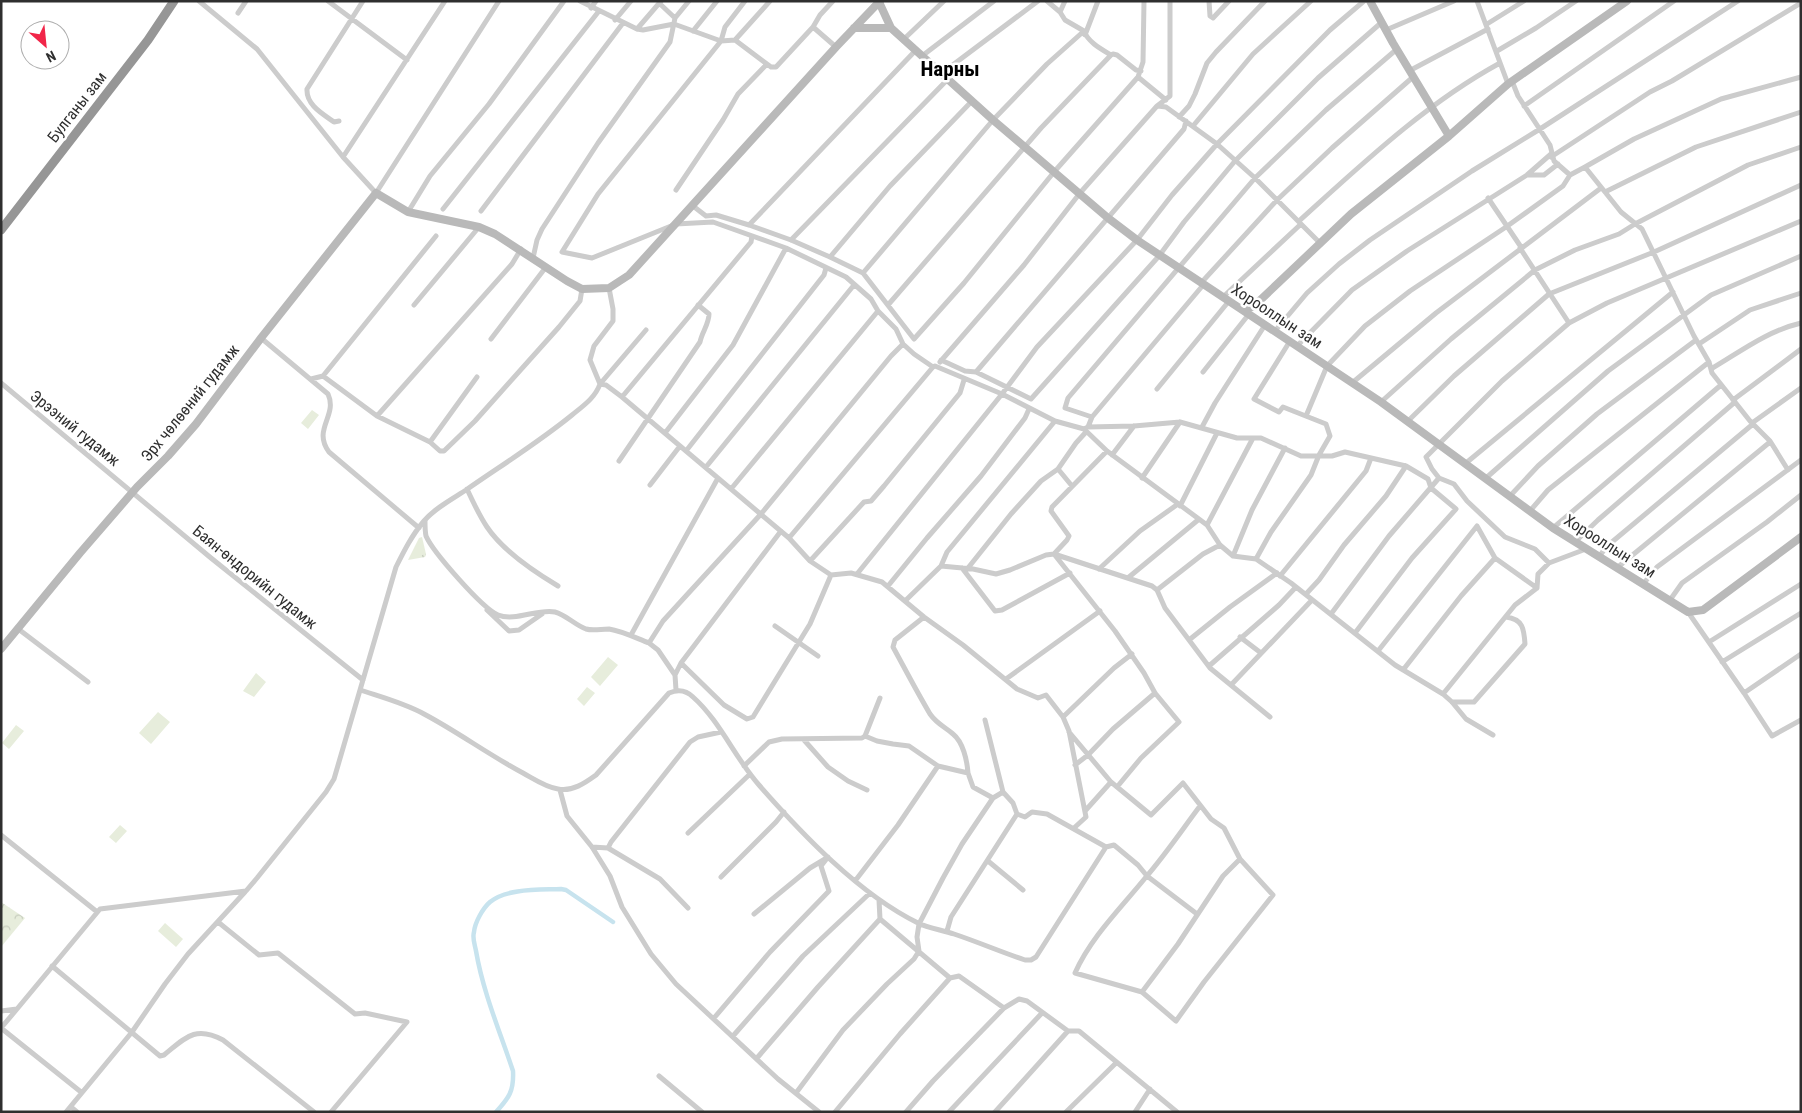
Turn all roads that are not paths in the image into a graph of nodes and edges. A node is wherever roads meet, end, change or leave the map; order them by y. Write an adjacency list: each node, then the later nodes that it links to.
1 (174, 1): 120 (highway, Булганы зам)
2 (199, 1): 93 (street)
3 (246, 1): 44 (street)
4 (328, 1): 45 (street)
5 (363, 1): 45 (street)
6 (446, 1): 67 (street)
7 (499, 1): 105 (street)
8 (564, 1): 111 (street)
9 (580, 1): 41 (street)
10 (596, 1): 41 (street)
11 (631, 1): 46 (street)
12 (689, 1): 47 (street)
13 (717, 1): 56 (street)
14 (745, 1): 59 (street)
15 (770, 1): 60 (street)
16 (833, 1): 51 (street)
17 (944, 1): 58 (street)
18 (994, 1): 65 (street)
19 (1038, 1): 72 (street)
20 (1047, 1): 43 (street)
21 (1065, 1): 43 (street)
22 (1098, 1): 57 (street)
23 (1144, 1): 70 (street)
24 (1170, 1): 76 (street)
25 (1210, 1): 26 (street)
26 (1228, 1)
27 (1266, 1): 82 (street)
28 (1311, 1): 86 (street)
29 (1364, 1): 89 (street)
30 (1454, 1): 55 (street)
31 (1524, 1): 50 (street)
32 (1576, 1): 64 (street)
33 (1627, 1): 75 (street)
34 (1674, 1): 79 (street)
35 (1738, 1): 87 (street)
36 (660, 2): 47 (street); 54 (street)
37 (879, 2): 52 (street); 53 (street, Хорооллын зам)
38 (1479, 2): 50 (street)
39 (1374, 3): 48 (street)
40 (1801, 3): 92 (street)
41 (590, 8): 42 (street)
42 (599, 10): 46 (street); 109 (street)
43 (1060, 12): 57 (street)
44 (238, 13)
45 (352, 19): 67 (street); 84 (street)
46 (615, 20): 49 (street)
47 (674, 21): 54 (street); 56 (street); 133 (street)
48 (1382, 22): 55 (street); 94 (street)
49 (623, 23): 54 (street); 110 (street)
50 (1488, 26): 64 (street); 71 (street)
51 (813, 27): 61 (street); 69 (street)
52 (854, 28): 53 (street); 61 (street)
53 (891, 28): 58 (street, Хорооллын зам)
54 (637, 29)
55 (1386, 30): 63 (street)
56 (693, 31): 59 (street)
57 (1084, 33): 66 (street); 83 (street)
58 (904, 38): 62 (street, Хорооллын зам)
59 (720, 40): 60 (street); 115 (street)
60 (735, 40): 69 (street)
61 (836, 46): 108 (street)
62 (916, 50): 65 (street, Хорооллын зам); 117 (street)
63 (1397, 50): 71 (street); 100 (street)
64 (1497, 51): 68 (street)
65 (922, 56): 72 (street, Хорооллын зам)
66 (1111, 56): 70 (street); 90 (street)
67 (407, 60): 93 (street)
68 (1500, 63): 75 (street); 80 (street)
69 (767, 64): 102 (street)
70 (1141, 71): 73 (street)
71 (1411, 74): 80 (street); 107 (street)
72 (945, 76): 77 (street, Хорооллын зам); 123 (street)
73 (1138, 77): 76 (street); 97 (street)
74 (1801, 78): 96 (street)
75 (1510, 82): 79 (street); 88 (street)
76 (1166, 100): 78 (street)
77 (972, 102): 83 (street, Хорооллын зам); 132 (street)
78 (1157, 106): 82 (street); 104 (street)
79 (1524, 106): 87 (street)
80 (1431, 108): 88 (street); 114 (street)
81 (1801, 112): 103 (street)
82 (1179, 117): 85 (street)
83 (993, 120): 90 (street, Хорооллын зам); 140 (street)
84 (339, 121)
85 (1186, 122): 86 (street); 112 (street)
86 (1193, 126): 89 (street)
87 (1540, 129): 92 (street); 160 (street)
88 (1449, 136): 125 (street)
89 (1217, 144): 94 (street); 124 (street)
90 (1024, 146): 97 (street, Хорооллын зам); 152 (street)
91 (1801, 147): 116 (street)
92 (1551, 155): 95 (street); 98 (street)
93 (344, 156): 105 (street)
94 (1235, 161): 100 (street); 130 (street)
95 (1558, 164): 98 (street); 99 (street)
96 (1585, 167): 99 (street); 103 (street)
97 (1054, 172): 104 (street, Хорооллын зам); 152 (street)
98 (1527, 175): 106 (street)
99 (1570, 175): 119 (street)
100 (1255, 178): 107 (street); 137 (street)
101 (1801, 184): 129 (street)
102 (676, 190)
103 (1603, 190): 116 (street); 127 (street)
104 (1080, 193): 112 (street, Хорооллын зам); 168 (street)
105 (376, 194): 111 (street); 161 (street, Эрх чөлөөний гудамж)
106 (1488, 198): 119 (street); 166 (street)
107 (1277, 200): 114 (street); 142 (street)
108 (692, 206): 115 (street); 117 (street)
109 (443, 209)
110 (481, 211)
111 (408, 212): 118 (street)
112 (1108, 218): 124 (street, Хорооллын зам); 173 (street)
113 (1801, 221): 141 (street)
114 (1300, 222): 125 (street); 149 (street)
115 (676, 224): 122 (street); 144 (street)
116 (1635, 224): 129 (street); 138 (street)
117 (749, 225): 123 (street)
118 (479, 227): 128 (street); 150 (street)
119 (1506, 227): 127 (street); 171 (street)
120 (1, 230)
121 (436, 236): 175 (street)
122 (752, 236): 126 (street); 151 (street)
123 (791, 240): 132 (street)
124 (1137, 240): 130 (street, Хорооллын зам); 183 (street)
125 (1320, 244): 154 (street)
126 (786, 248): 136 (street); 203 (street)
127 (1521, 248): 138 (street); 179 (street)
128 (520, 249): 133 (street); 191 (street)
129 (1654, 252): 141 (street); 148 (street)
130 (1159, 256): 137 (street, Хорооллын зам); 183 (street)
131 (1801, 256): 155 (street)
132 (830, 257): 134 (street)
133 (533, 258): 135 (street)
134 (838, 261): 139 (street); 140 (street)
135 (546, 267): 145 (street); 162 (street)
136 (826, 268): 139 (street); 210 (street)
137 (1179, 269): 142 (street, Хорооллын зам); 193 (street)
138 (1535, 270): 148 (street); 189 (street)
139 (833, 271): 143 (street)
140 (863, 273): 152 (street)
141 (1666, 278): 146 (street); 156 (street)
142 (1202, 284): 149 (street, Хорооллын зам); 193 (street)
143 (854, 285): 153 (street); 218 (street)
144 (608, 288): 145 (street); 181 (street)
145 (582, 289): 205 (street)
146 (1673, 292): 155 (street); 216 (street)
147 (1801, 293): 164 (street)
148 (1550, 294): 156 (street); 197 (street)
149 (1226, 299): 154 (street, Хорооллын зам); 185 (street)
150 (414, 305)
151 (698, 305): 187 (street); 194 (street)
152 (888, 305)
153 (878, 311): 165 (street); 229 (street)
154 (1246, 312): 158 (street, Хорооллын зам); 174 (street)
155 (1684, 315): 164 (street); 224 (street)
156 (1569, 323): 207 (street)
157 (1801, 324): 172 (street)
158 (1266, 325): 160 (street, Хорооллын зам); 200 (street)
159 (646, 330): 181 (street)
160 (1275, 331): 163 (street, Хорооллын зам)
161 (261, 338): 177 (street); 230 (street, Эрх чөлөөний гудамж)
162 (491, 339)
163 (1290, 341): 166 (street, Хорооллын зам); 192 (street)
164 (1698, 342): 169 (street); 232 (street)
165 (903, 344): 170 (street); 235 (street)
166 (1297, 346): 171 (street, Хорооллын зам)
167 (1801, 349): 188 (street)
168 (941, 360): 170 (street); 173 (street)
169 (1709, 362): 172 (street); 234 (street)
170 (934, 366): 178 (street); 243 (street)
171 (1327, 366): 179 (street, Хорооллын зам); 192 (street)
172 (1711, 369): 182 (street)
173 (976, 372): 183 (street)
174 (1203, 372)
175 (323, 376): 177 (street); 191 (street)
176 (477, 377): 205 (street)
177 (311, 379): 239 (street)
178 (964, 380): 186 (street); 252 (street)
179 (1352, 383): 189 (street, Хорооллын зам)
180 (1, 384): 230 (street, Эрээний гудамж)
181 (600, 384): 187 (street); 228 (street)
182 (1721, 386): 188 (street); 240 (street)
183 (1008, 387): 186 (street)
184 (1801, 388): 198 (street)
185 (1157, 389)
186 (1002, 394): 190 (street); 259 (street)
187 (622, 396): 194 (street)
188 (1734, 401): 198 (street); 244 (street)
189 (1381, 402): 197 (street, Хорооллын зам)
190 (1029, 409): 195 (street); 266 (street)
191 (377, 416): 205 (street)
192 (1306, 416): 212 (street)
193 (1092, 417): 201 (street)
194 (647, 418): 203 (street); 214 (street)
195 (1055, 421): 201 (street); 254 (street)
196 (1180, 422): 199 (street); 200 (street); 222 (street)
197 (1408, 422): 207 (street, Хорооллын зам)
198 (1752, 423): 206 (street); 249 (street)
199 (1134, 426): 201 (street); 211 (street)
200 (1202, 427): 202 (street)
201 (1086, 429): 211 (street); 219 (street)
202 (1217, 432): 204 (street); 233 (street)
203 (665, 433): 208 (street)
204 (1253, 438): 209 (street); 238 (street)
205 (430, 442)
206 (1770, 442): 220 (street); 255 (street)
207 (1439, 443): 216 (street, Хорооллын зам); 223 (street)
208 (680, 446): 210 (street); 225 (street)
209 (1285, 448): 212 (street); 248 (street)
210 (686, 451): 218 (street)
211 (1110, 453): 222 (street); 226 (street)
212 (1318, 456): 213 (street); 251 (street)
213 (1372, 458): 217 (street); 260 (street)
214 (620, 460)
215 (1801, 460): 220 (street)
216 (1466, 463): 224 (street, Хорооллын зам)
217 (1406, 466): 227 (street); 270 (street)
218 (706, 467): 221 (street)
219 (1058, 469): 226 (street); 256 (street)
220 (1788, 470): 263 (street)
221 (718, 478): 229 (street); 285 (street)
222 (1142, 478): 233 (street)
223 (1439, 478): 227 (street); 253 (street)
224 (1486, 478): 232 (street, Хорооллын зам)
225 (650, 484)
226 (1072, 486): 247 (street)
227 (1431, 488): 279 (street); 284 (street)
228 (467, 489): 236 (street); 265 (street)
229 (731, 489): 235 (street)
230 (133, 492): 283 (street, Эрх чөлөөний гудамж); 303 (street, Баян-өндорийн гудамж)
231 (1801, 495): 272 (street)
232 (1510, 496): 234 (street, Хорооллын зам)
233 (1179, 505): 237 (street); 257 (street)
234 (1530, 511): 240 (street, Хорооллын зам)
235 (761, 514): 241 (street); 289 (street)
236 (424, 520): 239 (street); 274 (street)
237 (1198, 520): 238 (street); 262 (street)
238 (1207, 525): 245 (street)
239 (419, 528): 303 (street)
240 (1553, 528): 244 (street, Хорооллын зам)
241 (781, 531): 243 (street); 298 (street)
242 (1801, 537): 277 (street)
243 (789, 538): 252 (street)
244 (1575, 542): 246 (street, Хорооллын зам)
245 (1220, 545): 248 (street); 269 (street)
246 (1586, 549): 249 (street, Хорооллын зам); 253 (street)
247 (1054, 554): 256 (street); 257 (street); 258 (street)
248 (1233, 556): 251 (street)
249 (1600, 557): 255 (street, Хорооллын зам)
250 (1495, 558): 268 (street); 292 (street); 300 (street)
251 (1256, 559): 260 (street)
252 (810, 560): 261 (street)
253 (1549, 563): 268 (street)
254 (941, 566): 256 (street); 273 (street)
255 (1618, 567): 263 (street, Хорооллын зам)
256 (965, 568): 258 (street)
257 (1099, 569): 262 (street)
258 (1070, 573): 275 (street)
259 (857, 574): 261 (street); 266 (street)
260 (1278, 574): 267 (street); 287 (street)
261 (831, 575): 290 (street)
262 (1129, 577): 269 (street)
263 (1644, 583): 272 (street, Хорооллын зам)
264 (1801, 584): 288 (street)
265 (558, 586)
266 (888, 586): 273 (street)
267 (1296, 587): 270 (street); 286 (street)
268 (1538, 588): 281 (street)
269 (1157, 590): 287 (street)
270 (1306, 594): 271 (street)
271 (1312, 600): 279 (street); 293 (street)
272 (1670, 600): 277 (street, Хорооллын зам)
273 (905, 601): 280 (street)
274 (482, 604): 276 (street); 276 (street)
275 (1100, 611): 294 (street); 302 (street)
276 (544, 612): 285 (street)
277 (1688, 612): 288 (street)
278 (1801, 613): 297 (street)
279 (1331, 614): 284 (street)
280 (924, 617): 302 (street); 326 (street)
281 (1506, 617): 310 (street); 312 (street)
282 (775, 626): 290 (street)
283 (18, 628): 291 (street, Эрх чөлөөний гудамж); 304 (street)
284 (1355, 633): 292 (street)
285 (631, 635): 289 (street)
286 (1240, 638): 293 (street); 299 (street)
287 (1189, 640): 299 (street)
288 (1708, 642): 297 (street)
289 (648, 643): 301 (street)
290 (799, 643): 296 (street); 298 (street)
291 (1, 649)
292 (1378, 651): 300 (street)
293 (1261, 653): 305 (street)
294 (1132, 654): 308 (street); 314 (street)
295 (1801, 654): 309 (street)
296 (818, 656)
297 (1722, 662): 309 (street)
298 (681, 663): 301 (street)
299 (1209, 666): 305 (street)
300 (1403, 670): 310 (street)
301 (675, 675): 307 (street)
302 (1006, 678): 314 (street)
303 (363, 680): 306 (street)
304 (88, 682)
305 (1231, 686): 313 (street)
306 (360, 690): 330 (street); 351 (street)
307 (676, 690): 318 (street); 330 (street)
308 (1155, 693): 322 (street); 329 (street)
309 (1744, 693): 316 (street)
310 (1443, 694): 312 (street)
311 (880, 698): 320 (street)
312 (1452, 702): 319 (street)
313 (1270, 717)
314 (1063, 718): 317 (street)
315 (985, 720): 332 (street)
316 (1801, 720)
317 (1069, 731): 322 (street); 323 (street)
318 (721, 732): 324 (street); 343 (street)
319 (1493, 735)
320 (865, 736): 321 (street); 325 (street)
321 (804, 740): 324 (street); 331 (street)
322 (1088, 755): 323 (street); 328 (street)
323 (1076, 765): 335 (street)
324 (744, 766): 327 (street)
325 (938, 766): 326 (street); 349 (street)
326 (968, 773): 333 (street)
327 (750, 774): 336 (street); 339 (street)
328 (1111, 782): 329 (street); 335 (street)
329 (1117, 787): 334 (street)
330 (560, 790): 342 (street)
331 (867, 790)
332 (1003, 792): 333 (street); 337 (street)
333 (993, 798): 360 (street)
334 (1200, 806): 345 (street); 347 (street)
335 (1085, 811): 338 (street)
336 (784, 812): 344 (street); 348 (street)
337 (1017, 814): 338 (street); 346 (street)
338 (1074, 828): 341 (street)
339 (688, 833)
340 (1, 835): 355 (street)
341 (1106, 846): 347 (street); 361 (street)
342 (592, 848): 343 (street); 370 (street)
343 (608, 848): 354 (street)
344 (828, 857): 349 (street); 356 (street); 370 (street)
345 (1240, 859): 357 (street); 365 (street)
346 (988, 861): 350 (street); 361 (street)
347 (1147, 876): 357 (street); 365 (street)
348 (721, 877)
349 (855, 881): 352 (street)
350 (1023, 890)
351 (246, 891): 355 (street); 359 (street)
352 (870, 893): 353 (street); 374 (street)
353 (880, 900): 358 (street); 360 (street)
354 (688, 908)
355 (96, 912): 363 (street)
356 (754, 914)
357 (1197, 914): 365 (street)
358 (880, 919): 362 (street); 375 (street)
359 (218, 922): 373 (street); 385 (street)
360 (919, 924): 361 (street); 362 (street)
361 (947, 931)
362 (919, 951): 364 (street); 380 (street)
363 (52, 966): 367 (street); 373 (street)
364 (950, 978): 366 (street); 388 (street)
365 (1142, 992)
366 (1004, 1008): 369 (street); 389 (street)
367 (17, 1009): 368 (street); 371 (street)
368 (1, 1011)
369 (1042, 1013): 372 (street); 390 (street)
370 (714, 1018): 374 (street)
371 (1, 1028): 379 (street)
372 (1068, 1031): 376 (street); 391 (street)
373 (132, 1032): 379 (street); 384 (street)
374 (733, 1036): 375 (street)
375 (758, 1058): 380 (street)
376 (1116, 1063): 378 (street); 392 (street)
377 (659, 1076): 386 (street)
378 (1150, 1089): 393 (street); 394 (street)
379 (82, 1092): 381 (street)
380 (796, 1093): 387 (street)
381 (70, 1107): 382 (street); 383 (street)
382 (66, 1112)
383 (77, 1112)
384 (314, 1112)
385 (331, 1112)
386 (702, 1112)
387 (819, 1112)
388 (835, 1112)
389 (906, 1112)
390 (949, 1112)
391 (995, 1112)
392 (1066, 1112)
393 (1135, 1112)
394 (1177, 1112)

